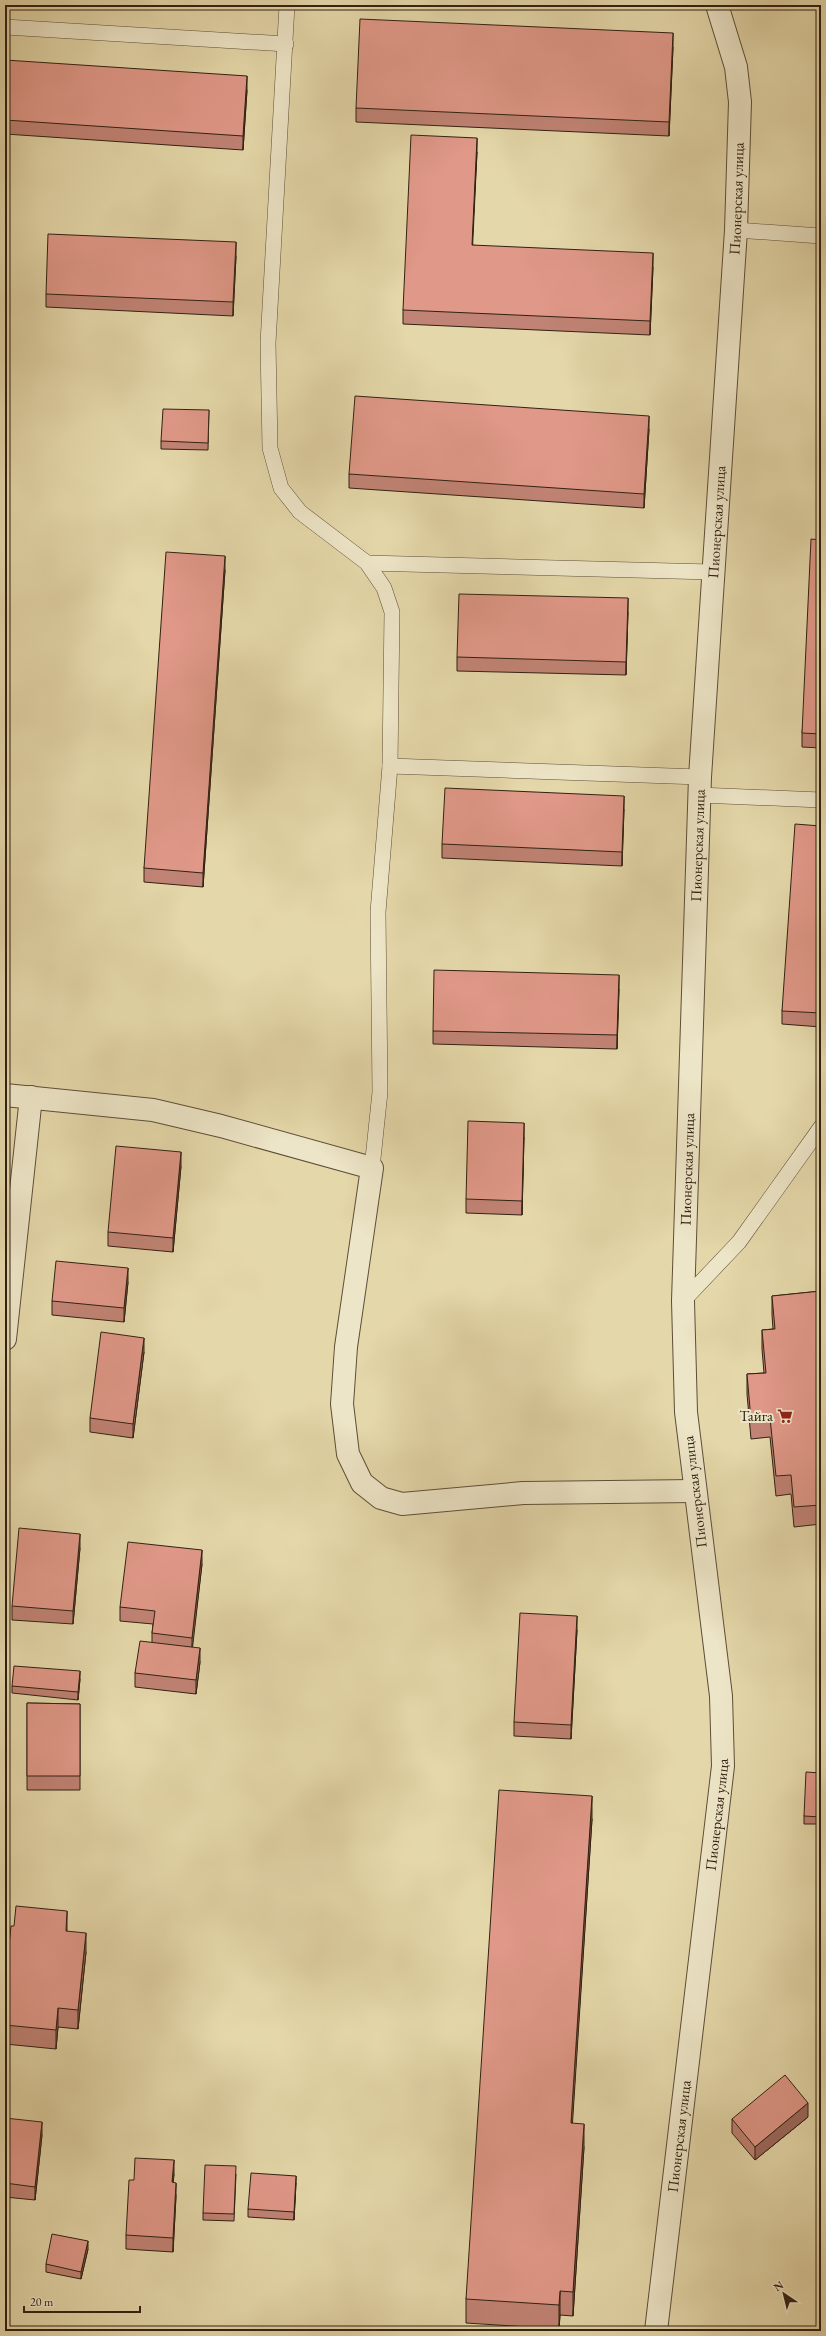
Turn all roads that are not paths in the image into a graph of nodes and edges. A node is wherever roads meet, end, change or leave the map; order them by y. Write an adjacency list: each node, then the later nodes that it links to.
1 (287, 5): 4 (lane)
2 (717, 5): 5 (street, Пионерская улица)
3 (5, 27): 4 (lane)
4 (286, 44): 7 (lane)
5 (736, 230): 6 (lane); 8 (street, Пионерская улица)
6 (821, 236)
7 (367, 563): 8 (lane); 9 (lane)
8 (712, 572): 10 (street, Пионерская улица)
9 (390, 766): 10 (lane); 15 (lane)
10 (700, 786): 11 (lane); 16 (street, Пионерская улица)
11 (821, 800)
12 (5, 1095): 13 (street)
13 (31, 1097): 15 (street); 17 (street)
14 (821, 1127): 16 (lane)
15 (372, 1168): 18 (street)
16 (683, 1301): 18 (street, Пионерская улица)
17 (5, 1339)
18 (695, 1491): 19 (street, Пионерская улица)
19 (656, 2331)

